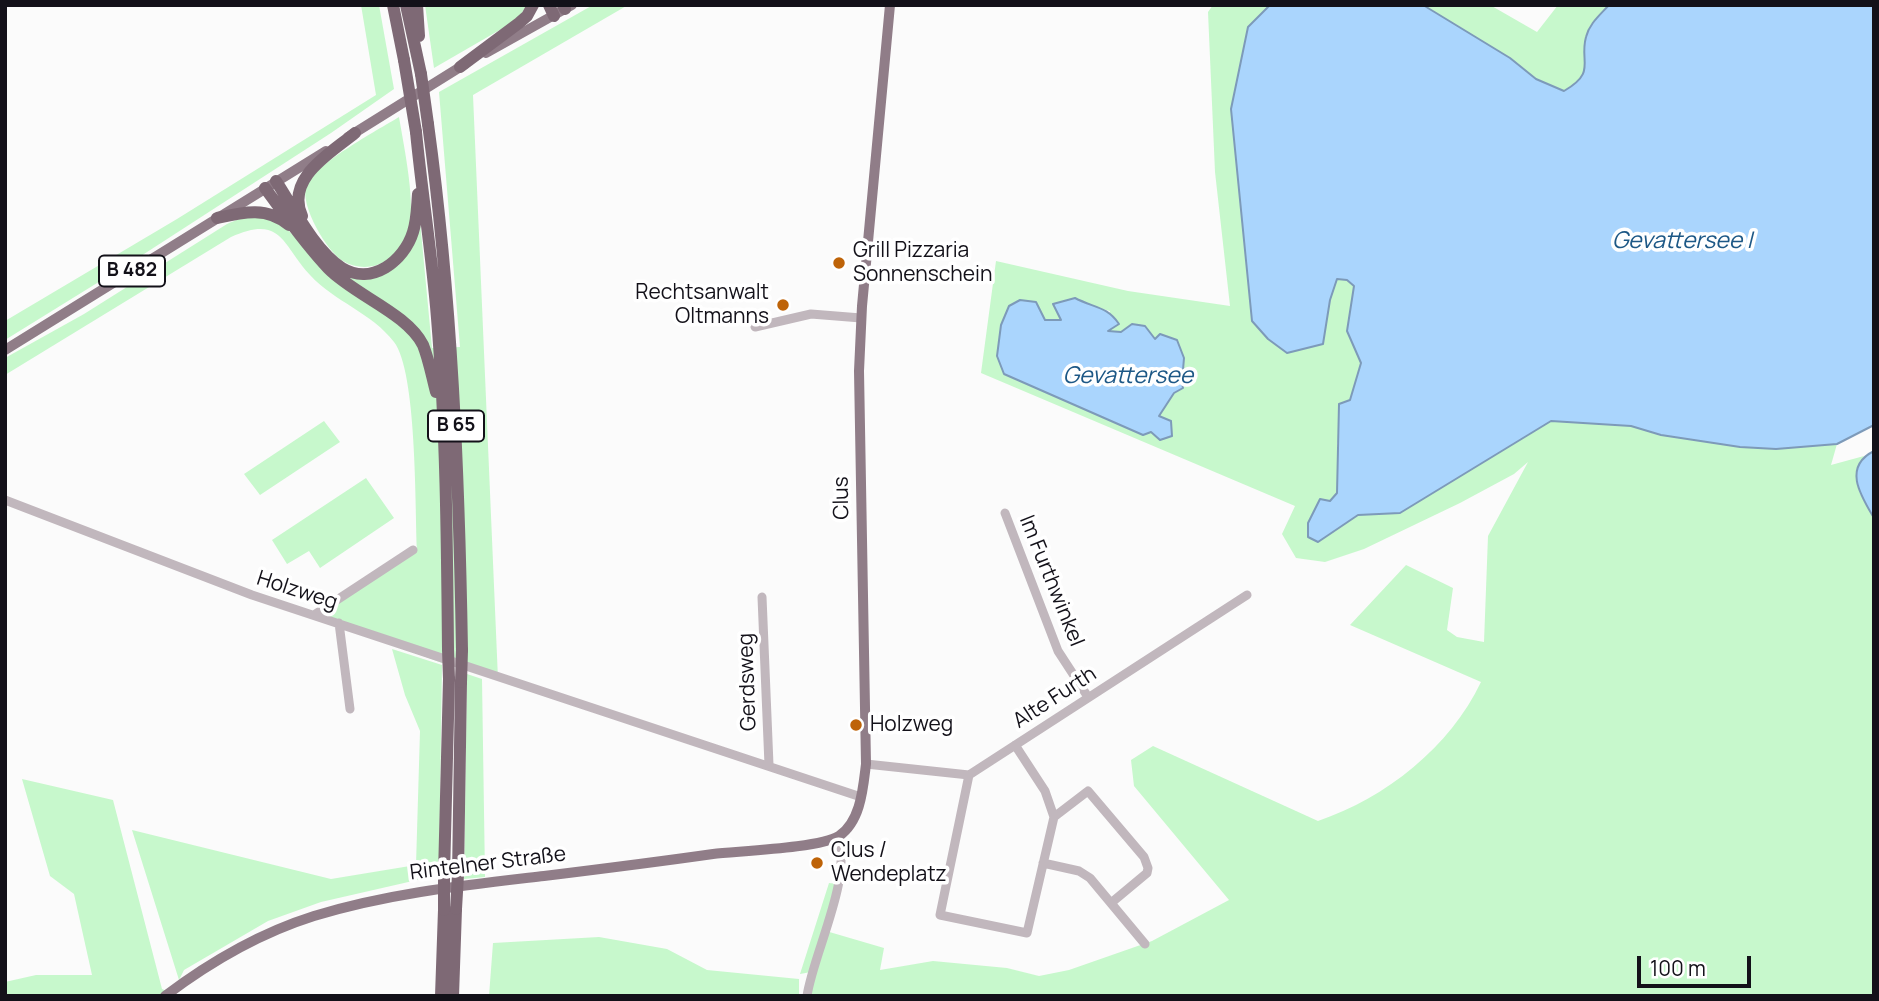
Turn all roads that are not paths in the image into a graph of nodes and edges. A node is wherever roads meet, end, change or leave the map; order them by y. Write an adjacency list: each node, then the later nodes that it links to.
1 (393, 5): 10 (highway, B 65, bridge)
2 (406, 5): 7 (highway, B 65)
3 (417, 5): 7 (highway)
4 (533, 5): 8 (highway)
5 (890, 5): 14 (main road, Clus)
6 (561, 8): 8 (main road, B 482)
7 (418, 52): 25 (highway, B 65, bridge)
8 (460, 67): 9 (main road, B 482)
9 (355, 133): 11 (main road, B 482); 13 (highway)
10 (419, 166): 13 (highway); 17 (highway, B 65)
11 (270, 185): 12 (main road, B 482); 13 (highway)
12 (217, 218): 13 (highway); 16 (main road, B 482)
13 (306, 235): 17 (highway)
14 (861, 318): 15 (street); 30 (main road, Clus)
15 (755, 327)
16 (5, 349)
17 (443, 415): 25 (highway, B 65)
18 (5, 500): 23 (street, Holzweg)
19 (1005, 513): 27 (street, Im Furthwinkel)
20 (413, 551): 23 (street)
21 (1247, 595): 27 (street, Alte Furth)
22 (762, 597): 31 (street, Gerdsweg)
23 (314, 615): 24 (street, Holzweg)
24 (339, 623): 28 (street); 31 (street, Holzweg)
25 (455, 650): 26 (highway, B 65, bridge)
26 (455, 680): 38 (highway, B 65, bridge); 38 (highway, B 65, bridge)
27 (1088, 697): 29 (street, Alte Furth)
28 (350, 709)
29 (1015, 745): 32 (street, Alte Furth); 34 (street)
30 (866, 764): 32 (street); 33 (main road, Clus)
31 (769, 765): 33 (street, Holzweg)
32 (969, 775): 36 (street)
33 (861, 797): 35 (main road, Clus)
34 (1054, 817): 36 (street); 37 (street)
35 (837, 838): 40 (main road, Rintelner Straße); 43 (street)
36 (1043, 863): 37 (street)
37 (1111, 903): 39 (street)
38 (450, 909): 41 (highway, B 65); 42 (highway, B 65)
39 (1145, 944)
40 (165, 996)
41 (441, 996)
42 (453, 996)
43 (807, 996)

